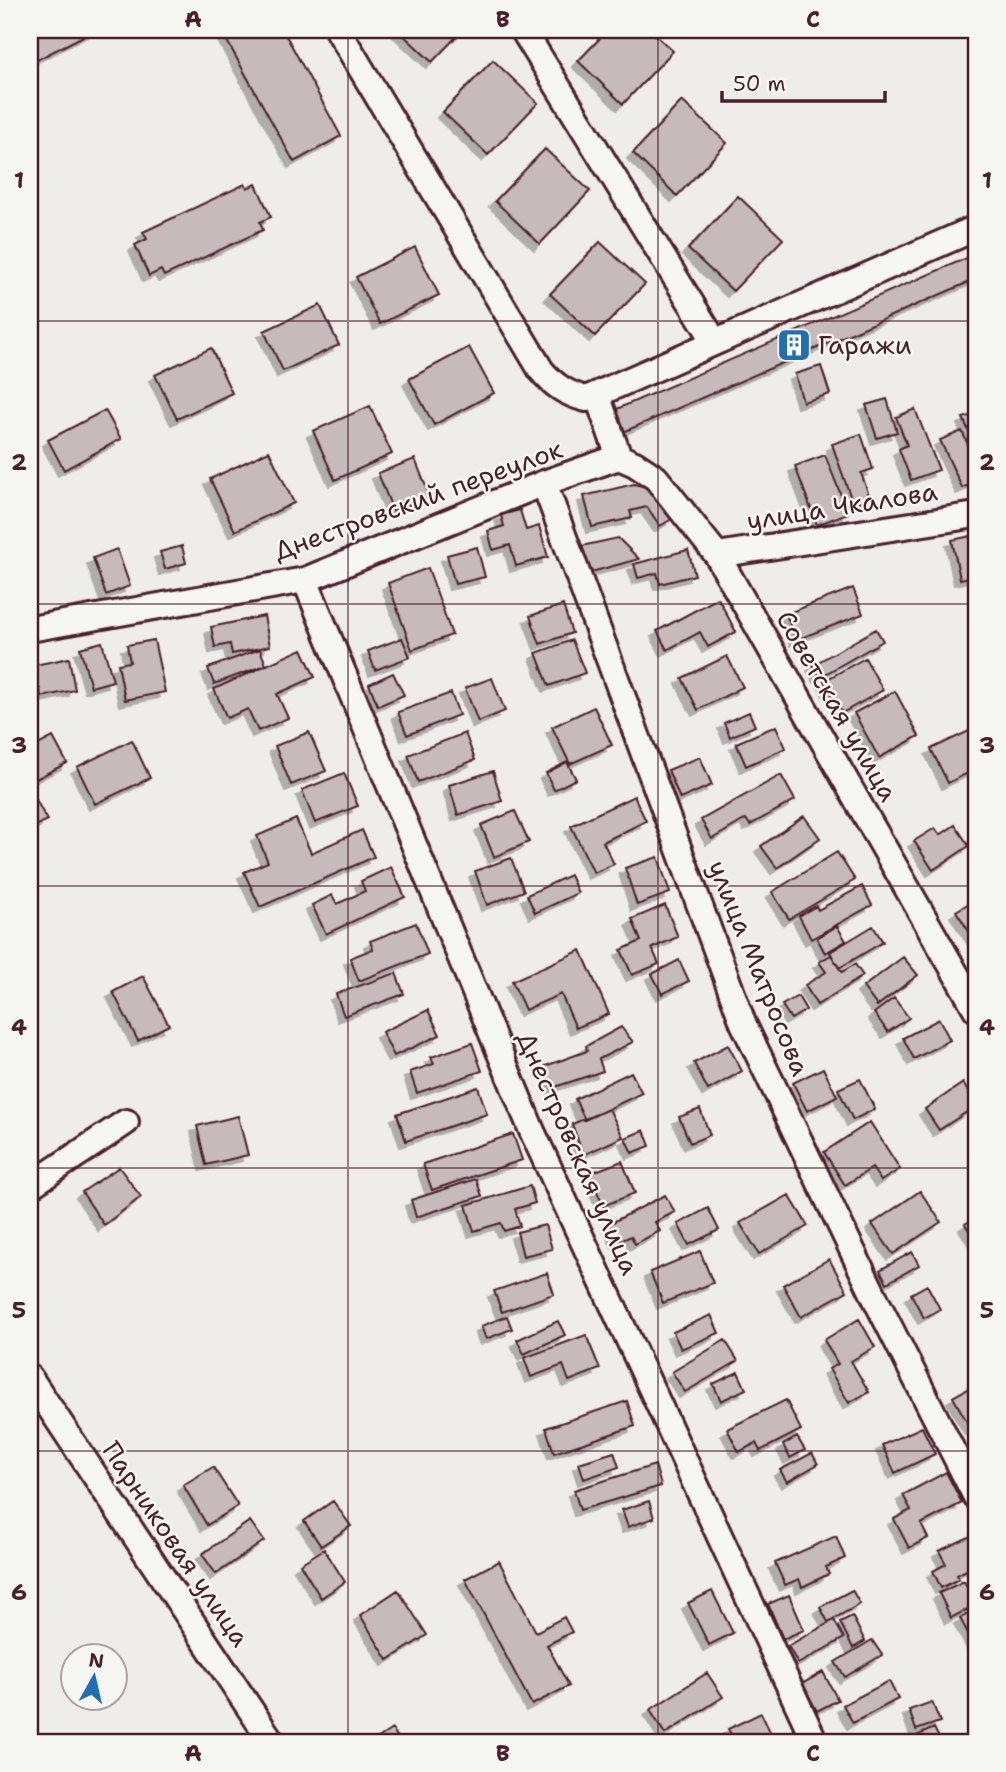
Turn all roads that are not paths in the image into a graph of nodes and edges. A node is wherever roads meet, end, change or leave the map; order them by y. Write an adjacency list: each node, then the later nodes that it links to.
1 (338, 30): 5 (street)
2 (523, 30): 4 (street)
3 (976, 228): 4 (street)
4 (715, 342): 5 (street)
5 (597, 395): 6 (street)
6 (619, 457): 7 (street, Днестровский переулок); 9 (street, Советская улица)
7 (544, 483): 10 (street, Днестровский переулок); 16 (street, улица Матросова)
8 (976, 515): 9 (street, улица Чкалова)
9 (717, 555): 12 (street, Советская улица)
10 (305, 580): 11 (street, Днестровский переулок); 18 (street, Днестровская улица)
11 (30, 629)
12 (976, 1009)
13 (126, 1122): 14 (street)
14 (30, 1186)
15 (30, 1378): 17 (street, Парниковая улица)
16 (976, 1497)
17 (272, 1742)
18 (815, 1742)

